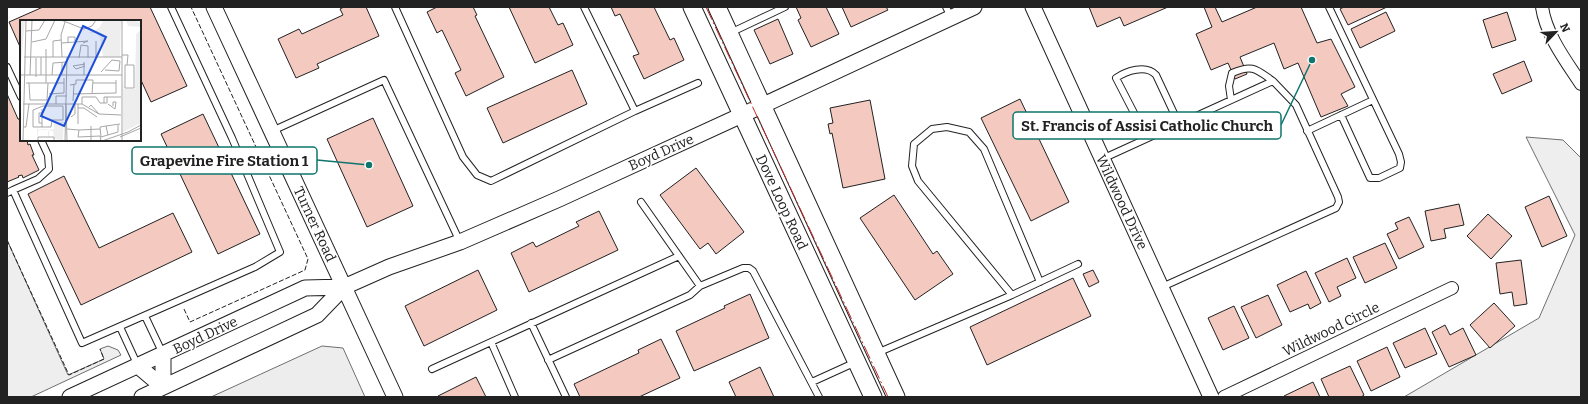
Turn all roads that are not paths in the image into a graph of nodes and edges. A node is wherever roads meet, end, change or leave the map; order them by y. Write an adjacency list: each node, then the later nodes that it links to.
1 (171, 7): 43 (lane)
2 (214, 7): 26 (street, Turner Road)
3 (395, 7): 22 (lane)
4 (584, 7): 22 (lane)
5 (692, 7): 23 (main road, Dove Loop Road)
6 (717, 7): 13 (main road, Dove Loop Road)
7 (785, 7): 13 (lane)
8 (974, 7): 11 (street, Boyd Drive)
9 (1033, 7): 30 (street, Wildwood Drive)
10 (1329, 7): 20 (lane)
11 (949, 12): 21 (street, Boyd Drive)
12 (1543, 12): 17 (street)
13 (730, 33): 21 (main road, Dove Loop Road)
14 (7, 67): 18 (lane)
15 (1273, 81): 19 (lane); 19 (lane); 27 (lane)
16 (698, 83): 22 (lane)
17 (1581, 84)
18 (20, 95)
19 (1231, 100): 25 (lane)
20 (1373, 100): 24 (lane); 24 (lane)
21 (762, 106): 23 (street, Boyd Drive); 47 (main road, Dove Loop Road)
22 (635, 111)
23 (742, 115): 34 (street, Boyd Drive); 50 (main road, Dove Loop Road)
24 (1341, 115): 27 (lane)
25 (1179, 124): 28 (lane); 28 (lane)
26 (272, 131): 34 (lane); 39 (street, Turner Road)
27 (1307, 131): 40 (lane)
28 (1147, 138): 30 (lane)
29 (41, 141): 31 (lane)
30 (1102, 159): 40 (street, Wildwood Drive)
31 (14, 190): 32 (lane); 45 (lane)
32 (7, 193)
33 (640, 202): 35 (lane)
34 (460, 242): 39 (street, Boyd Drive)
35 (679, 256): 38 (lane); 44 (lane)
36 (1078, 264): 37 (lane)
37 (1040, 282): 42 (lane); 42 (lane)
38 (700, 286): 49 (lane); 53 (lane)
39 (344, 287): 48 (street, Boyd Drive); 54 (street, Boyd Drive); 57 (street, Turner Road)
40 (1161, 287): 63 (street, Wildwood Drive)
41 (1452, 288): 64 (street, Wildwood Circle)
42 (1012, 295): 47 (lane)
43 (145, 316): 45 (lane); 48 (lane)
44 (531, 323): 46 (lane); 49 (lane)
45 (120, 327): 51 (lane)
46 (491, 342): 52 (lane); 58 (lane)
47 (875, 353): 50 (main road); 62 (main road, Dove Loop Road)
48 (163, 354): 51 (street, Boyd Drive); 54 (street)
49 (548, 360): 59 (lane)
50 (857, 361): 53 (lane); 61 (main road, Dove Loop Road)
51 (138, 366): 54 (street); 55 (street, Boyd Drive)
52 (432, 369)
53 (812, 382): 60 (lane)
54 (163, 387): 56 (street, Boyd Drive)
55 (70, 397)
56 (142, 397)
57 (395, 397)
58 (515, 397)
59 (566, 397)
60 (819, 397)
61 (873, 397)
62 (896, 397)
63 (1211, 397)
64 (1224, 397)

